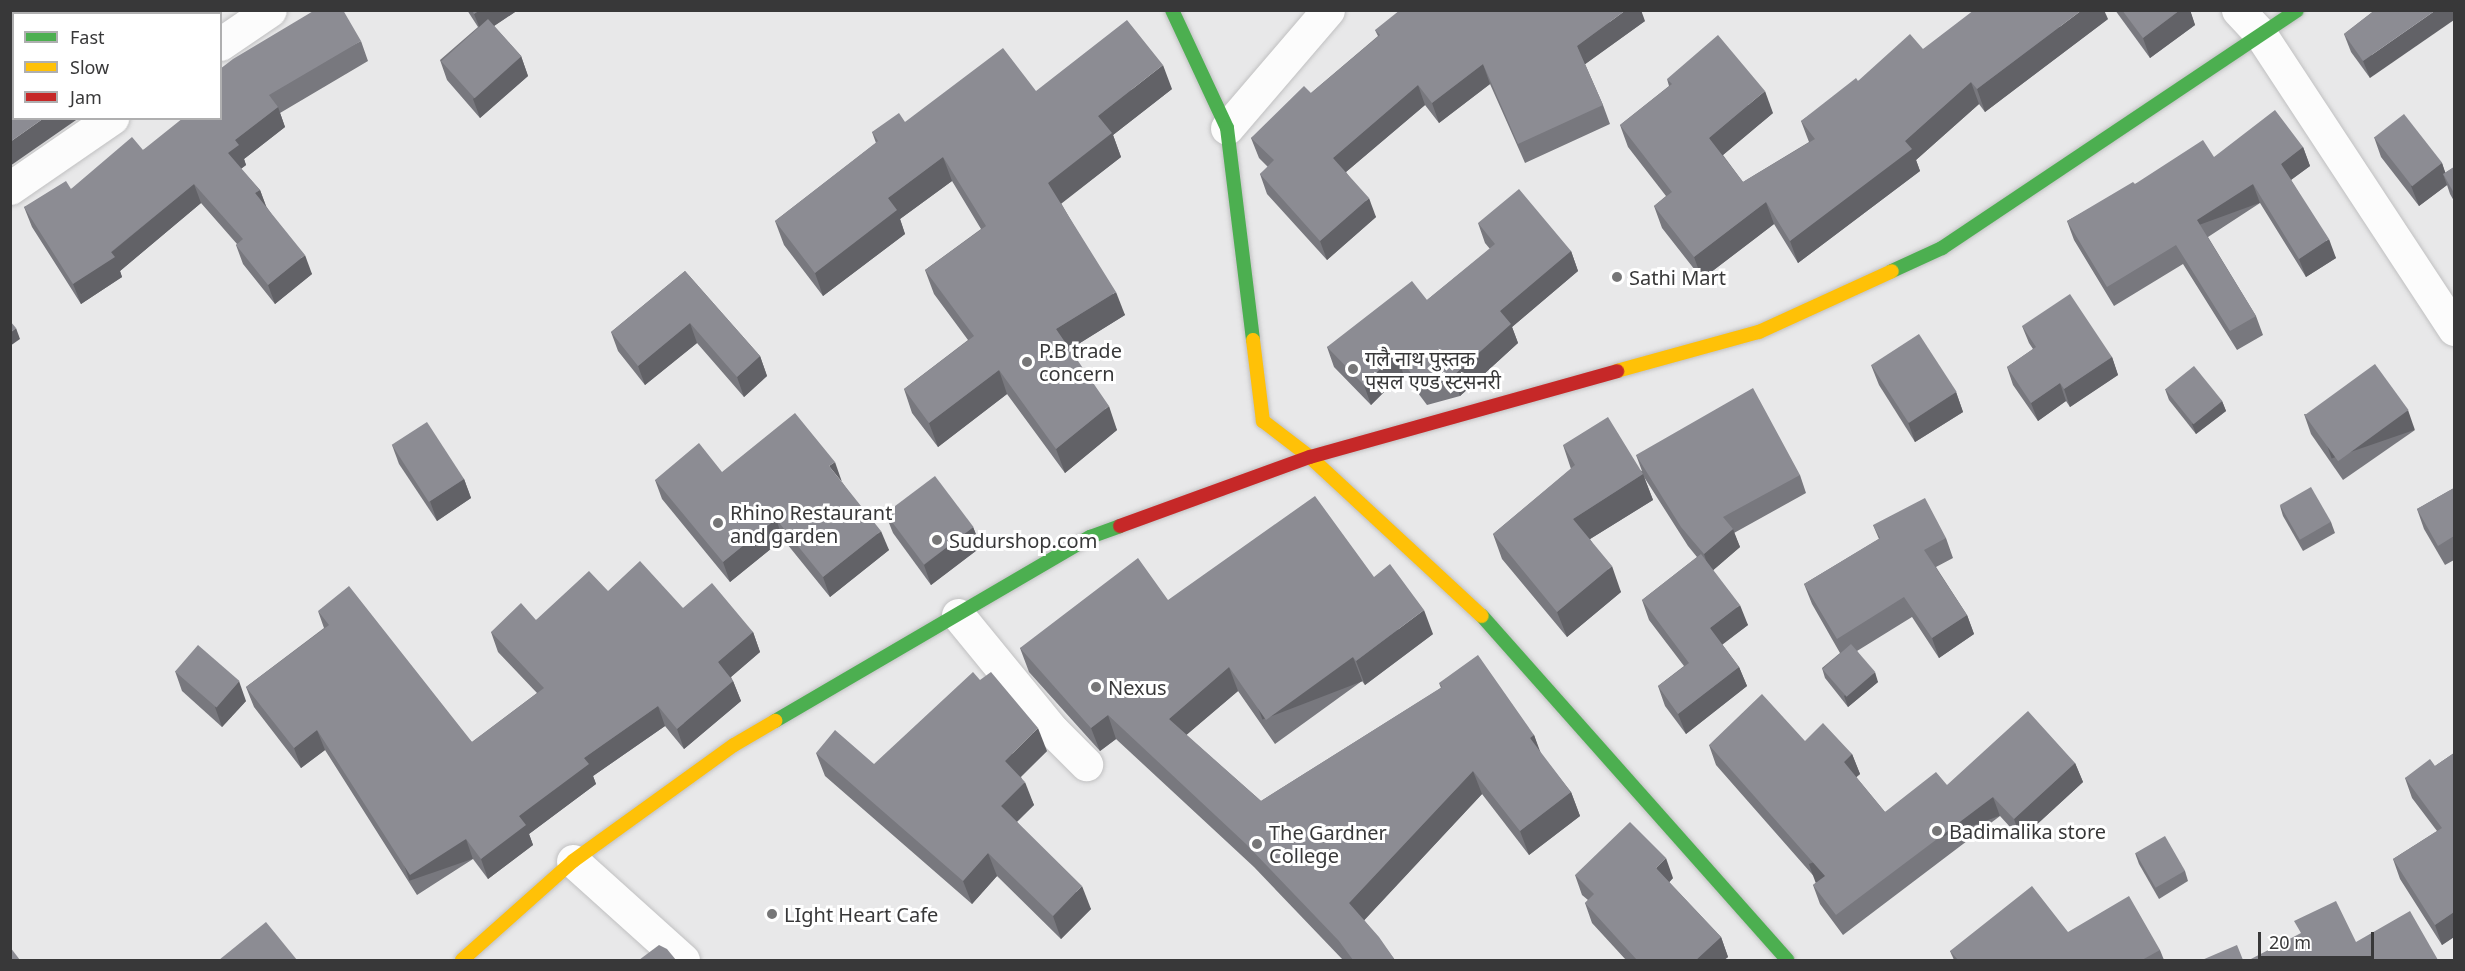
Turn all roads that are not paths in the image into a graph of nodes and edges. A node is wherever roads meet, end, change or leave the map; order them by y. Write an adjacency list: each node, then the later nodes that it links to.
1 (270, 10): 6 (street)
2 (1172, 10): 9 (street)
3 (1328, 10): 9 (street)
4 (2238, 10): 7 (street)
5 (2297, 10): 7 (street)
6 (228, 28)
7 (2261, 35): 11 (street); 12 (street)
8 (109, 120): 10 (street)
9 (1227, 128): 12 (street)
10 (10, 188)
11 (2454, 329)
12 (1310, 457): 13 (street); 18 (street)
13 (958, 615): 14 (street); 15 (street)
14 (1086, 764)
15 (573, 861): 16 (street); 17 (street)
16 (462, 960)
17 (683, 960)
18 (1787, 960)

